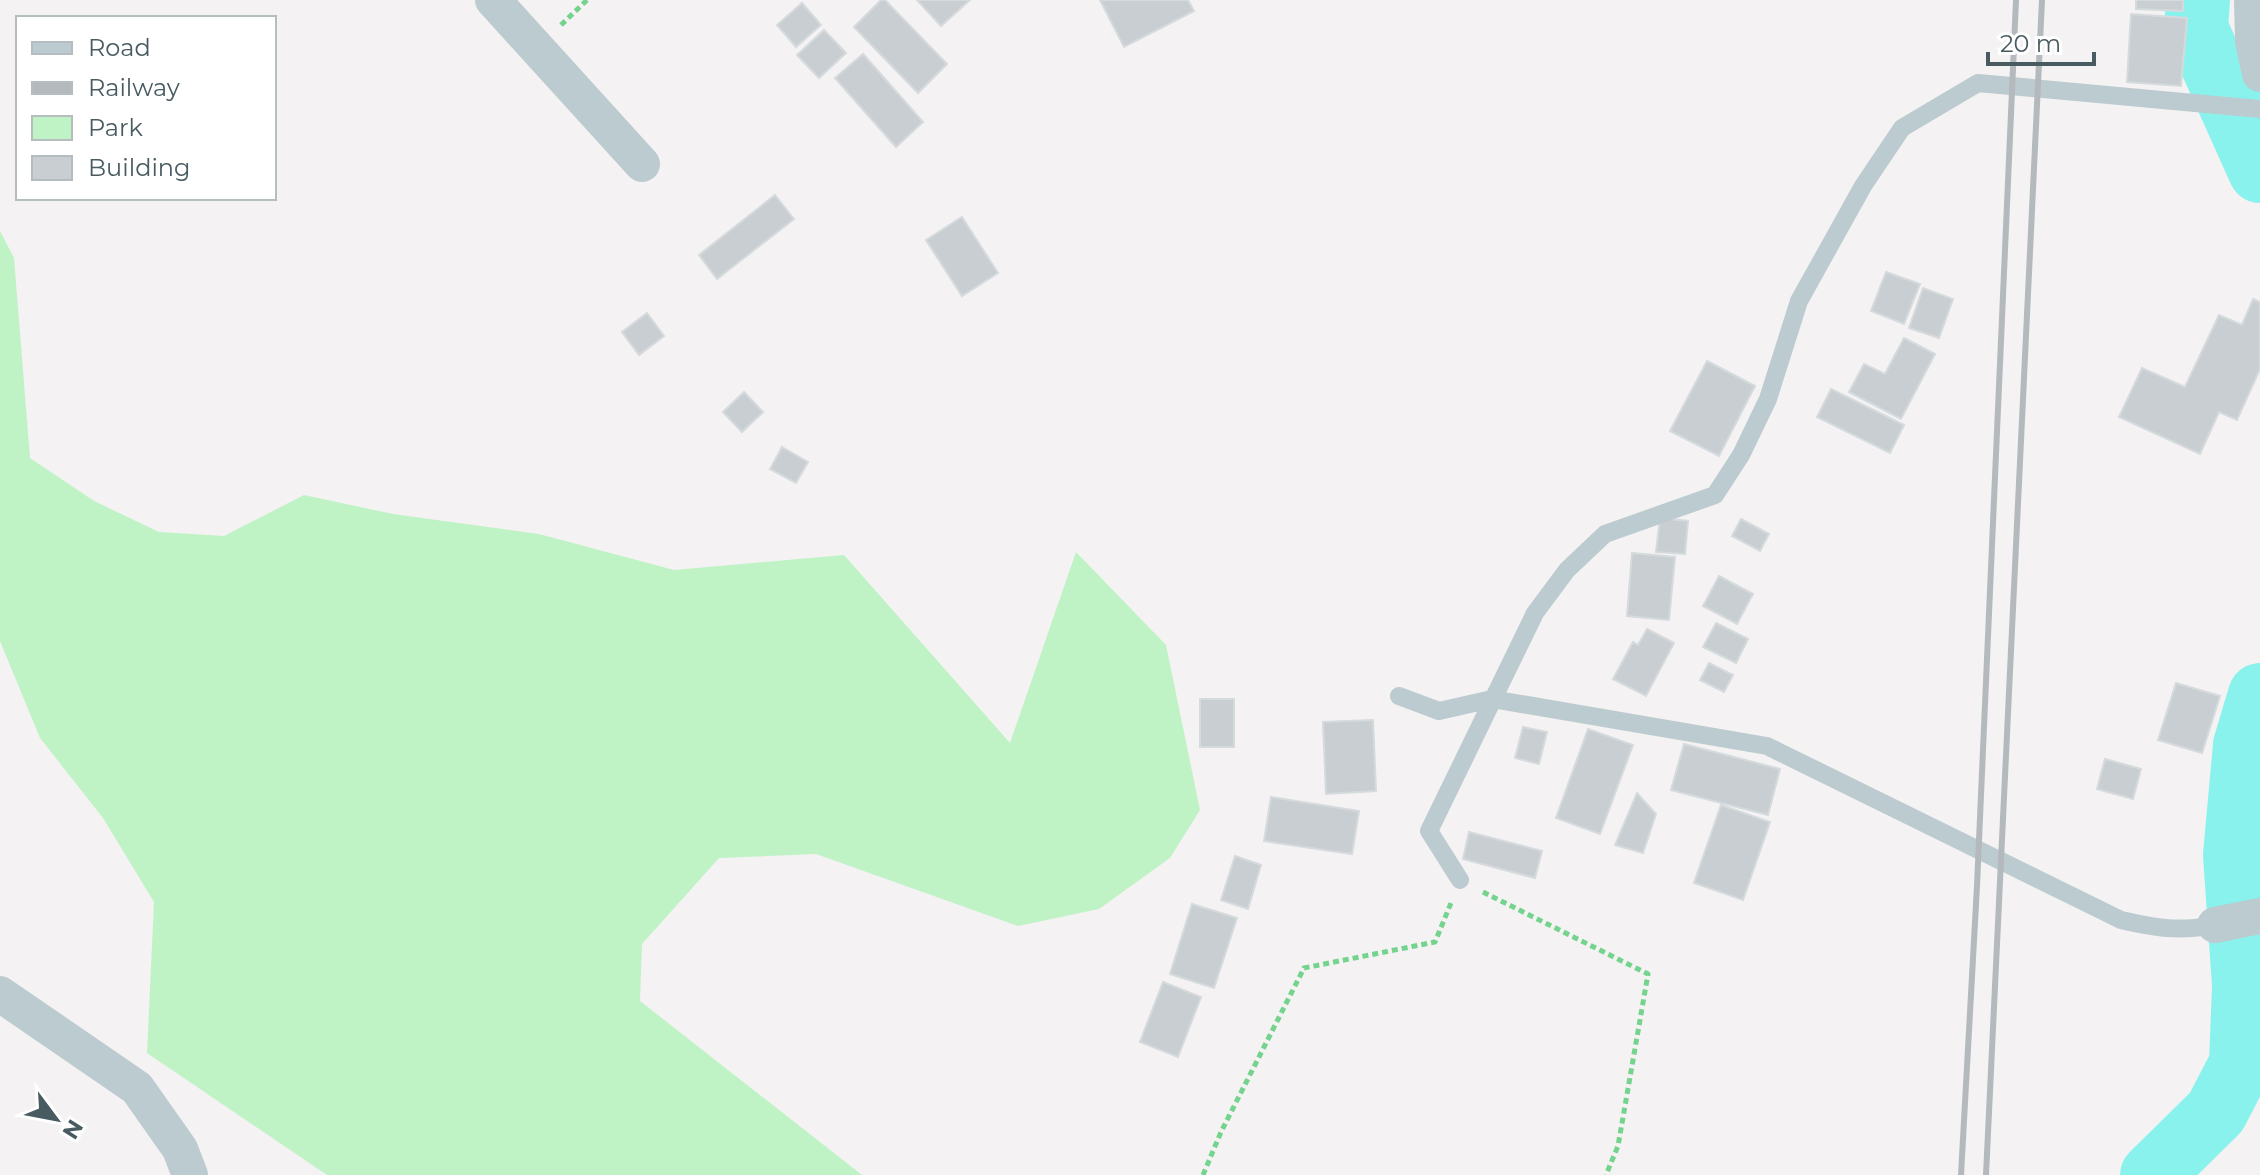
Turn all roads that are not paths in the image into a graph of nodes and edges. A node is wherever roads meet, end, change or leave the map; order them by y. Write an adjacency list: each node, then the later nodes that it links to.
1 (493, 0): 5 (street)
2 (2252, 0): 3 (street)
3 (2258, 51)
4 (2260, 109): 7 (lane)
5 (642, 164)
6 (1399, 696): 7 (lane)
7 (1492, 699): 8 (lane); 10 (lane)
8 (1460, 880)
9 (2259, 916): 10 (street)
10 (2215, 925)
11 (0, 994): 12 (street)
12 (190, 1175)

